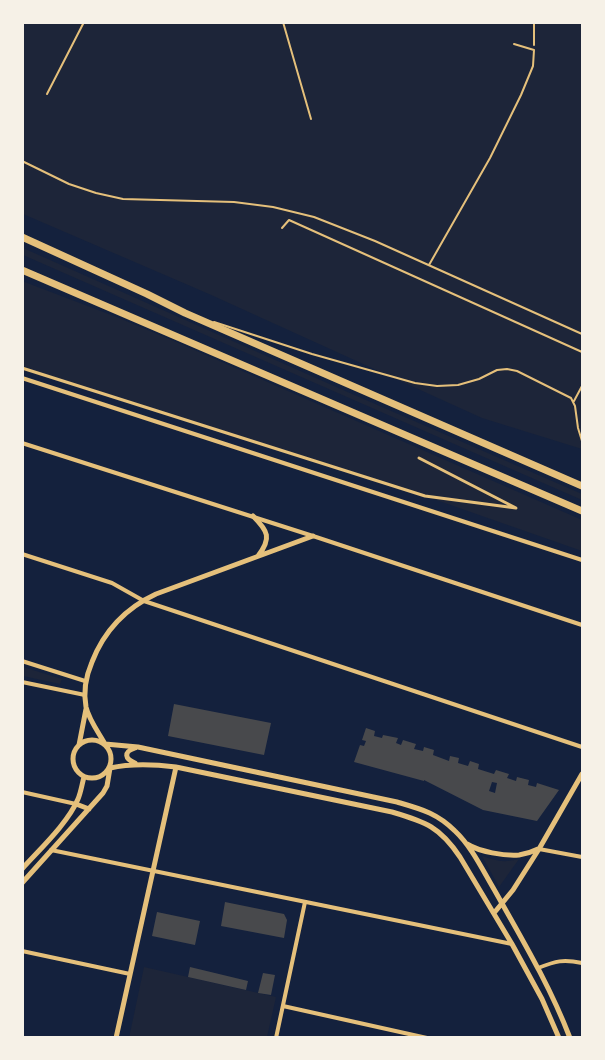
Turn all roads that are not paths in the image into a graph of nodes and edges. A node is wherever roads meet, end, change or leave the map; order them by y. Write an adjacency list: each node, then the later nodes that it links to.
1 (514, 44): 5 (lane)
2 (22, 162): 5 (lane)
3 (282, 228): 9 (lane)
4 (22, 237): 7 (highway)
5 (429, 265): 8 (lane)
6 (22, 270): 18 (highway)
7 (185, 313): 13 (lane); 17 (highway)
8 (582, 334)
9 (582, 352)
10 (22, 368): 16 (street)
11 (22, 378): 23 (street)
12 (582, 386): 13 (lane)
13 (574, 402): 14 (lane)
14 (582, 441)
15 (22, 442): 19 (street)
16 (419, 458)
17 (582, 486)
18 (582, 511)
19 (253, 516): 20 (street); 22 (street)
20 (313, 536): 22 (street); 25 (street)
21 (22, 554): 24 (street)
22 (257, 557): 24 (street)
23 (582, 560)
24 (144, 601): 27 (street); 33 (street)
25 (582, 625)
26 (22, 662): 27 (street)
27 (85, 680): 29 (street)
28 (22, 682): 29 (street)
29 (84, 695): 30 (street)
30 (86, 708): 31 (street); 32 (street)
31 (105, 744): 32 (street); 34 (street); 37 (street)
32 (79, 745): 39 (street)
33 (582, 746)
34 (138, 747): 35 (street); 43 (street)
35 (139, 764): 36 (street); 37 (street)
36 (176, 767): 49 (street); 53 (street)
37 (110, 768): 39 (street); 42 (street)
38 (582, 774): 45 (street)
39 (84, 777): 41 (street)
40 (22, 792): 41 (street)
41 (76, 804): 42 (street); 44 (street)
42 (89, 810): 46 (street)
43 (465, 842): 45 (street); 52 (street)
44 (41, 848): 46 (street); 48 (street)
45 (539, 849): 47 (street); 52 (street)
46 (51, 850): 49 (street); 50 (street)
47 (582, 858)
48 (22, 869)
49 (153, 871): 51 (street); 60 (street)
50 (22, 883)
51 (305, 902): 55 (street); 61 (street)
52 (502, 904): 53 (street); 54 (street)
53 (494, 913): 55 (street)
54 (523, 940): 55 (street); 58 (street)
55 (512, 944): 59 (street)
56 (22, 951): 60 (street)
57 (582, 963): 58 (street)
58 (538, 968): 59 (street); 66 (street)
59 (528, 973): 65 (street)
60 (130, 974): 62 (street)
61 (282, 1006): 63 (street); 64 (street)
62 (116, 1038)
63 (276, 1038)
64 (427, 1038)
65 (559, 1038)
66 (570, 1038)

